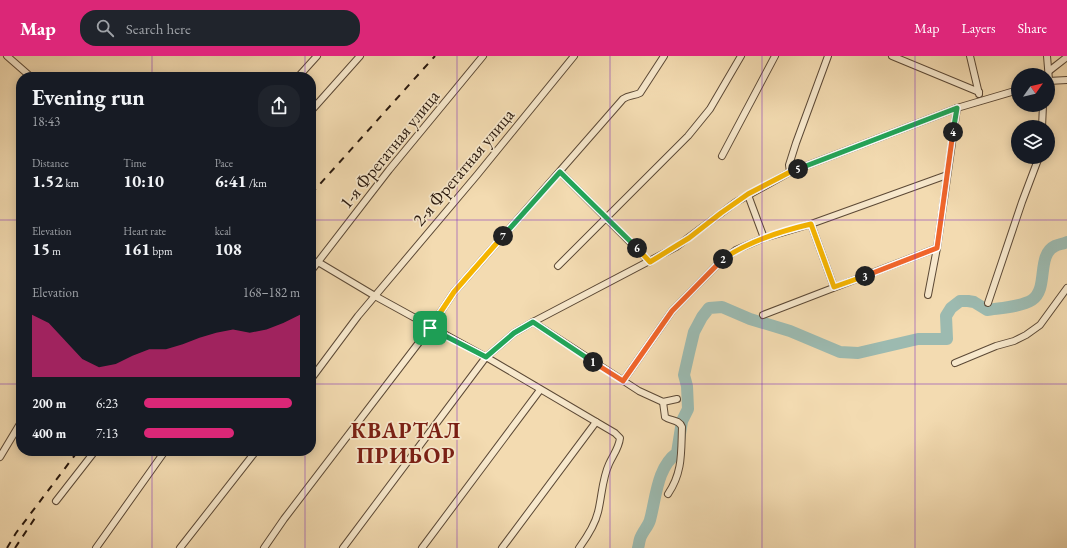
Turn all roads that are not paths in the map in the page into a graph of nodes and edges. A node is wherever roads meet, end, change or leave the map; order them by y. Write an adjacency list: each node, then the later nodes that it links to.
1 (7, 56): 16 (street)
2 (317, 56): 17 (street)
3 (360, 56): 23 (street)
4 (483, 56): 35 (street, 1-я Фрегатная улица)
5 (574, 56): 42 (street, 2-я Фрегатная улица)
6 (664, 56): 27 (street)
7 (741, 56): 31 (street)
8 (775, 56): 25 (street)
9 (828, 56): 28 (street)
10 (892, 56): 20 (street)
11 (970, 56): 20 (street)
12 (1047, 56): 14 (street)
13 (1067, 57): 15 (street)
14 (1049, 68)
15 (1053, 68)
16 (25, 72)
17 (303, 72)
18 (1055, 80): 19 (street)
19 (1067, 80)
20 (979, 92): 22 (street)
21 (1011, 92): 22 (street)
22 (980, 101): 24 (street)
23 (316, 105)
24 (957, 108): 28 (street); 29 (street)
25 (722, 156)
26 (1036, 164): 43 (street)
27 (560, 172): 31 (street); 46 (street)
28 (790, 172): 30 (street)
29 (947, 176): 32 (street); 34 (street)
30 (748, 194): 33 (street); 36 (street)
31 (606, 217): 36 (street); 38 (street)
32 (811, 224): 33 (street); 39 (street)
33 (764, 238): 50 (street)
34 (937, 248): 39 (street); 41 (street)
35 (318, 262): 37 (street, 1-я Фрегатная улица); 42 (street)
36 (650, 262): 45 (street)
37 (316, 265)
38 (558, 266)
39 (834, 287): 44 (street)
40 (1067, 288): 48 (street)
41 (928, 295)
42 (375, 296): 46 (street); 49 (street, 2-я Фрегатная улица)
43 (988, 303)
44 (763, 315)
45 (533, 322): 47 (street); 50 (street)
46 (430, 328): 47 (street); 64 (street)
47 (486, 357): 51 (street); 65 (street)
48 (955, 363)
49 (316, 372)
50 (623, 381): 53 (street)
51 (540, 390): 54 (street); 66 (street)
52 (677, 399): 53 (street)
53 (663, 402): 60 (street)
54 (596, 422): 67 (street); 68 (street)
55 (16, 430): 59 (street)
56 (91, 456): 61 (street)
57 (161, 456): 62 (street)
58 (252, 456): 63 (street)
59 (0, 457)
60 (668, 494)
61 (56, 500)
62 (96, 548)
63 (180, 548)
64 (264, 548)
65 (343, 548)
66 (422, 548)
67 (502, 548)
68 (579, 548)

